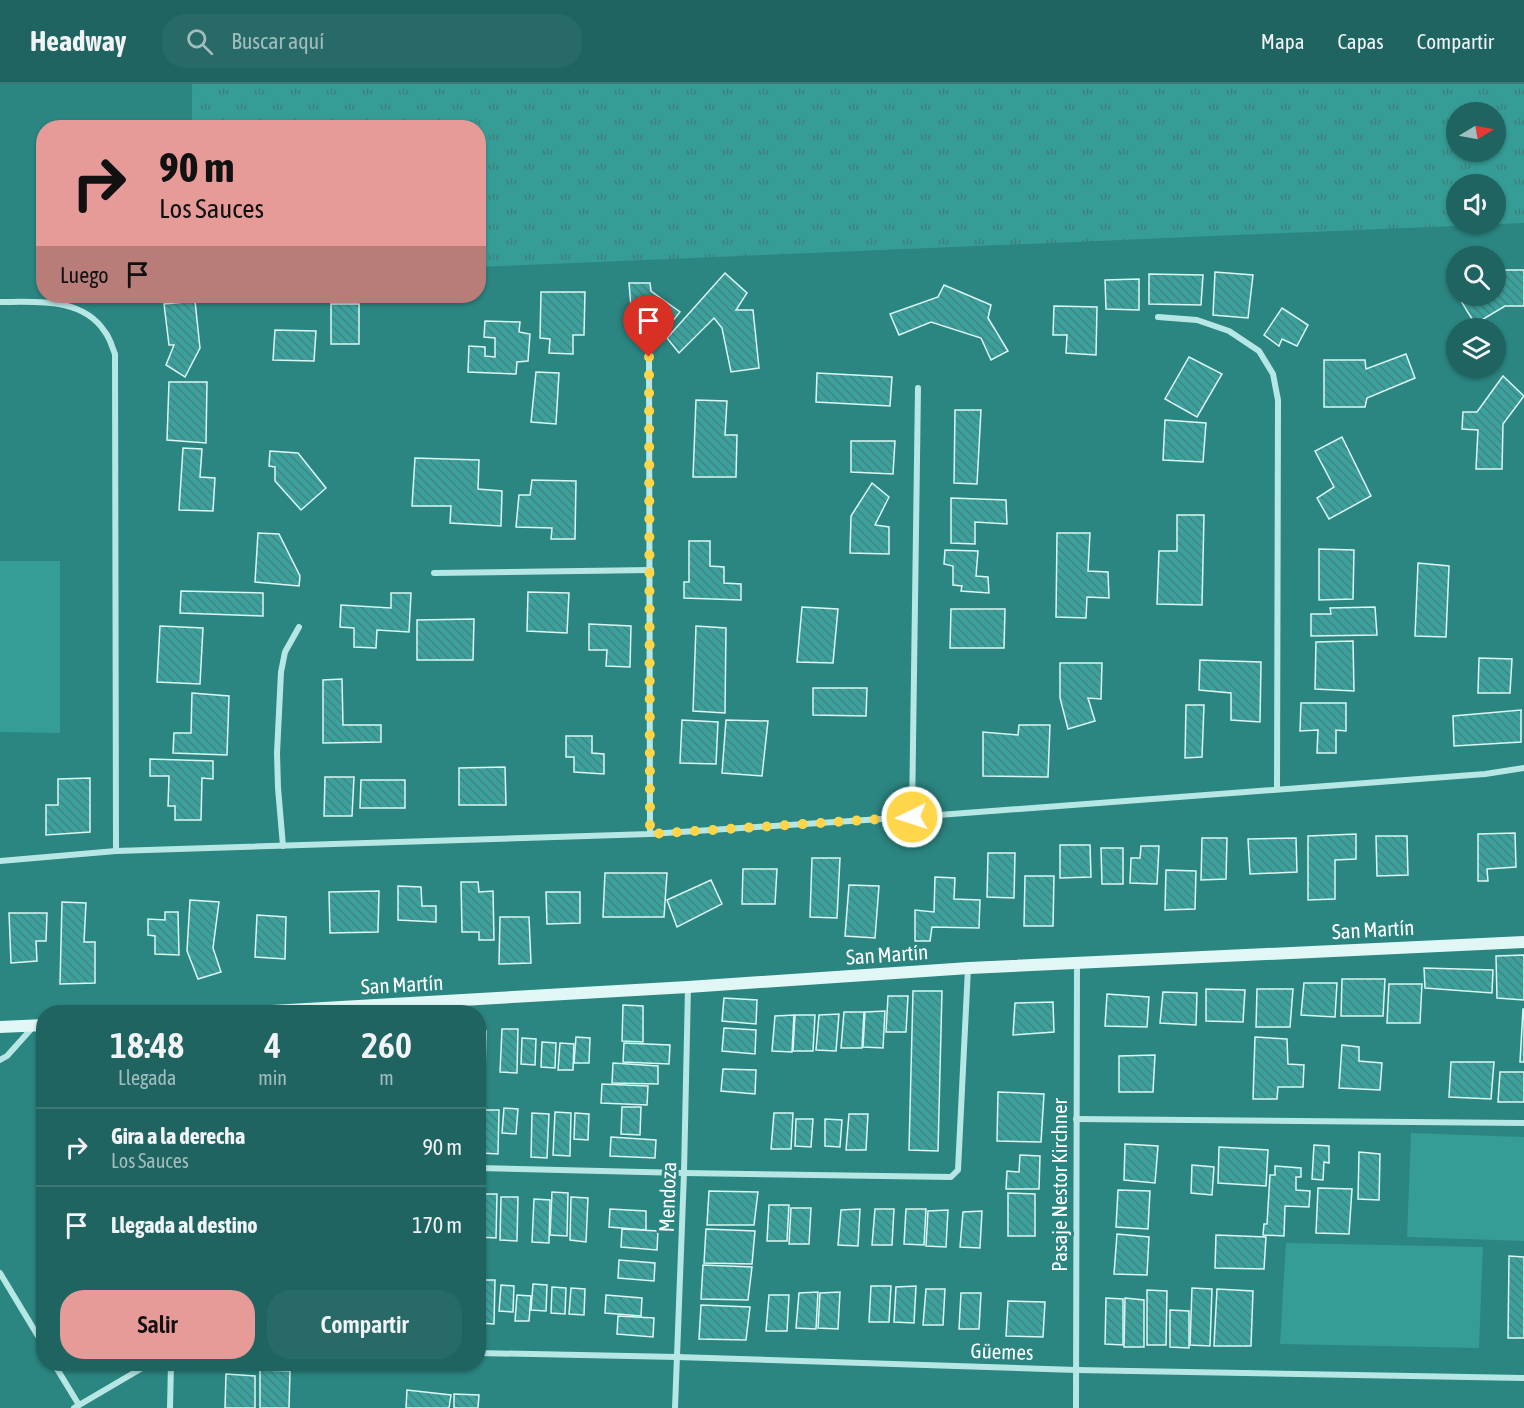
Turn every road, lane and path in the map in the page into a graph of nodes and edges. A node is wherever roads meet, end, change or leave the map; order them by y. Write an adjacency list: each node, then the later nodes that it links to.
1 (0, 302): 2 (street)
2 (36, 302)
3 (54, 303): 15 (street)
4 (1158, 317): 11 (street)
5 (649, 357): 7 (street)
6 (918, 388): 12 (street)
7 (651, 570): 8 (street); 13 (street)
8 (434, 573)
9 (299, 627): 14 (street)
10 (1524, 768): 11 (street)
11 (1277, 789): 12 (street)
12 (912, 817): 13 (street)
13 (650, 834): 14 (street)
14 (283, 846): 15 (street)
15 (116, 851): 16 (street)
16 (0, 861)
17 (1524, 942): 18 (street, San Martín)
18 (1077, 962): 19 (street, San Martín); 26 (street, Pasaje Nestor Kirchner)
19 (969, 968): 20 (street, San Martín); 29 (street)
20 (688, 987): 21 (street, San Martín); 29 (street, Mendoza)
21 (375, 1005)
22 (36, 1025): 23 (street)
23 (0, 1027)
24 (36, 1028): 25 (street)
25 (0, 1060)
26 (1076, 1119): 27 (street); 34 (street, Pasaje Nestor Kirchner)
27 (1524, 1123)
28 (486, 1168): 29 (street)
29 (684, 1173): 33 (street, Mendoza)
30 (0, 1273): 31 (street)
31 (36, 1333)
32 (486, 1353): 33 (street, Güemes)
33 (677, 1358): 34 (street, Güemes); 41 (street, Mendoza)
34 (1076, 1370): 38 (street, Güemes); 42 (street, Pasaje Nestor Kirchner)
35 (58, 1371): 39 (street)
36 (137, 1371): 39 (street)
37 (171, 1371): 40 (street)
38 (1524, 1378)
39 (77, 1407)
40 (170, 1408)
41 (675, 1408)
42 (1076, 1408)

